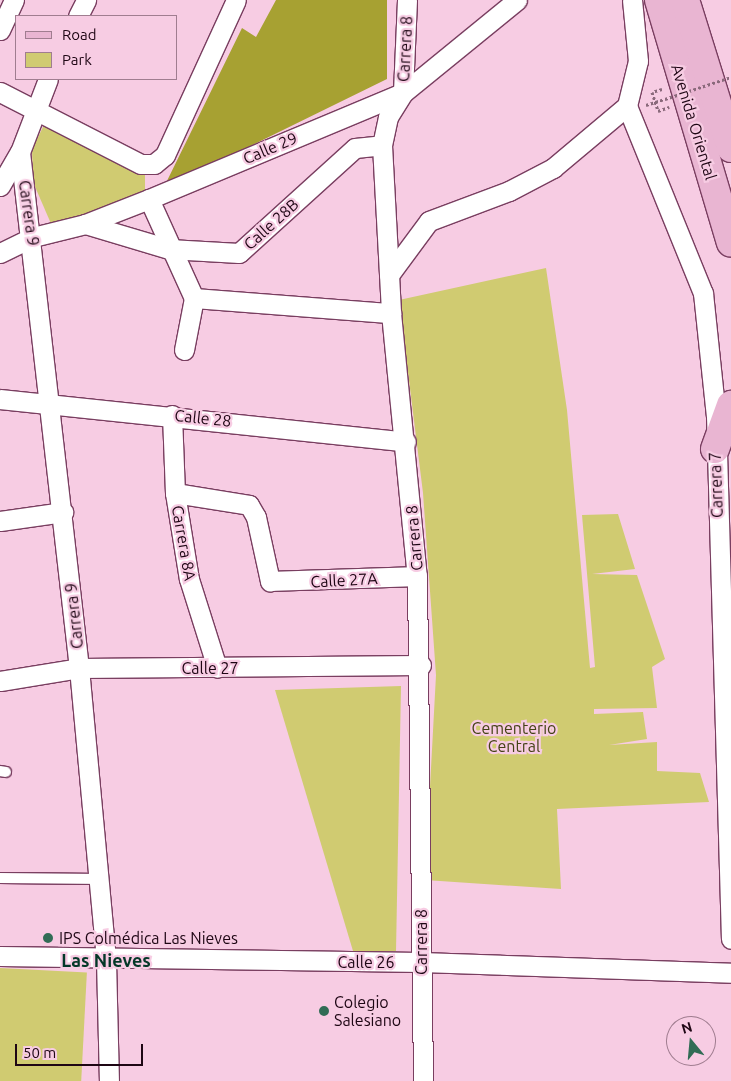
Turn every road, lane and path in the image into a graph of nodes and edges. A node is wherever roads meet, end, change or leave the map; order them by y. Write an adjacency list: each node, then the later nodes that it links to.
1 (14, 0): 10 (street)
2 (86, 0): 9 (street)
3 (236, 0): 18 (street)
4 (407, 0): 15 (street, Carrera 8)
5 (517, 0): 15 (street, Calle 29)
6 (632, 0): 17 (street)
7 (659, 0): 27 (main road, Avenida Oriental)
8 (685, 0): 21 (main road, Avenida Oriental)
9 (78, 15)
10 (0, 30)
11 (731, 77): 16 (path, bridge)
12 (48, 80): 18 (street)
13 (0, 92): 18 (street)
14 (652, 92): 19 (path)
15 (402, 93): 20 (street, Carrera 8); 24 (street, Calle 29)
16 (666, 99)
17 (627, 106): 30 (street); 37 (street)
18 (34, 110): 22 (street)
19 (658, 111)
20 (382, 144): 28 (street, Calle 28B); 30 (street, Carrera 8)
21 (731, 148)
22 (20, 152): 23 (street); 26 (street, Carrera 9)
23 (0, 186)
24 (149, 199): 25 (street, Calle 29); 28 (street)
25 (85, 224): 26 (street, Calle 29); 28 (street, Calle 28B)
26 (33, 237): 29 (street, Calle 29); 36 (street, Carrera 9)
27 (731, 243)
28 (169, 249): 31 (street)
29 (0, 253)
30 (389, 275): 32 (street, Carrera 8)
31 (194, 298): 32 (street); 33 (street)
32 (391, 313): 39 (street, Carrera 8)
33 (184, 350)
34 (731, 388): 37 (main road)
35 (0, 399): 36 (street, Calle 28)
36 (50, 404): 38 (street, Calle 28); 42 (street, Carrera 9)
37 (724, 411): 40 (main road)
38 (172, 414): 39 (street, Calle 28); 41 (street, Carrera 8A)
39 (406, 442): 44 (street, Carrera 8)
40 (715, 448): 51 (street, Carrera 7)
41 (175, 493): 44 (street, Calle 27A); 47 (street, Carrera 8A)
42 (63, 512): 43 (street); 46 (street, Carrera 9)
43 (0, 521)
44 (417, 576): 45 (street, Carrera 8)
45 (421, 665): 47 (street, Calle 27); 54 (street, Carrera 8)
46 (80, 668): 47 (street, Calle 27); 48 (street, Calle 27); 50 (street, Carrera 9)
47 (217, 668)
48 (0, 681)
49 (0, 878): 50 (lane)
50 (99, 879): 53 (street, Carrera 9)
51 (731, 939)
52 (0, 956): 53 (street, Calle 26)
53 (106, 960): 54 (street, Calle 26); 56 (street, Carrera 9)
54 (421, 962): 55 (street, Calle 26); 57 (street, Carrera 8)
55 (731, 973)
56 (109, 1081)
57 (423, 1081)

